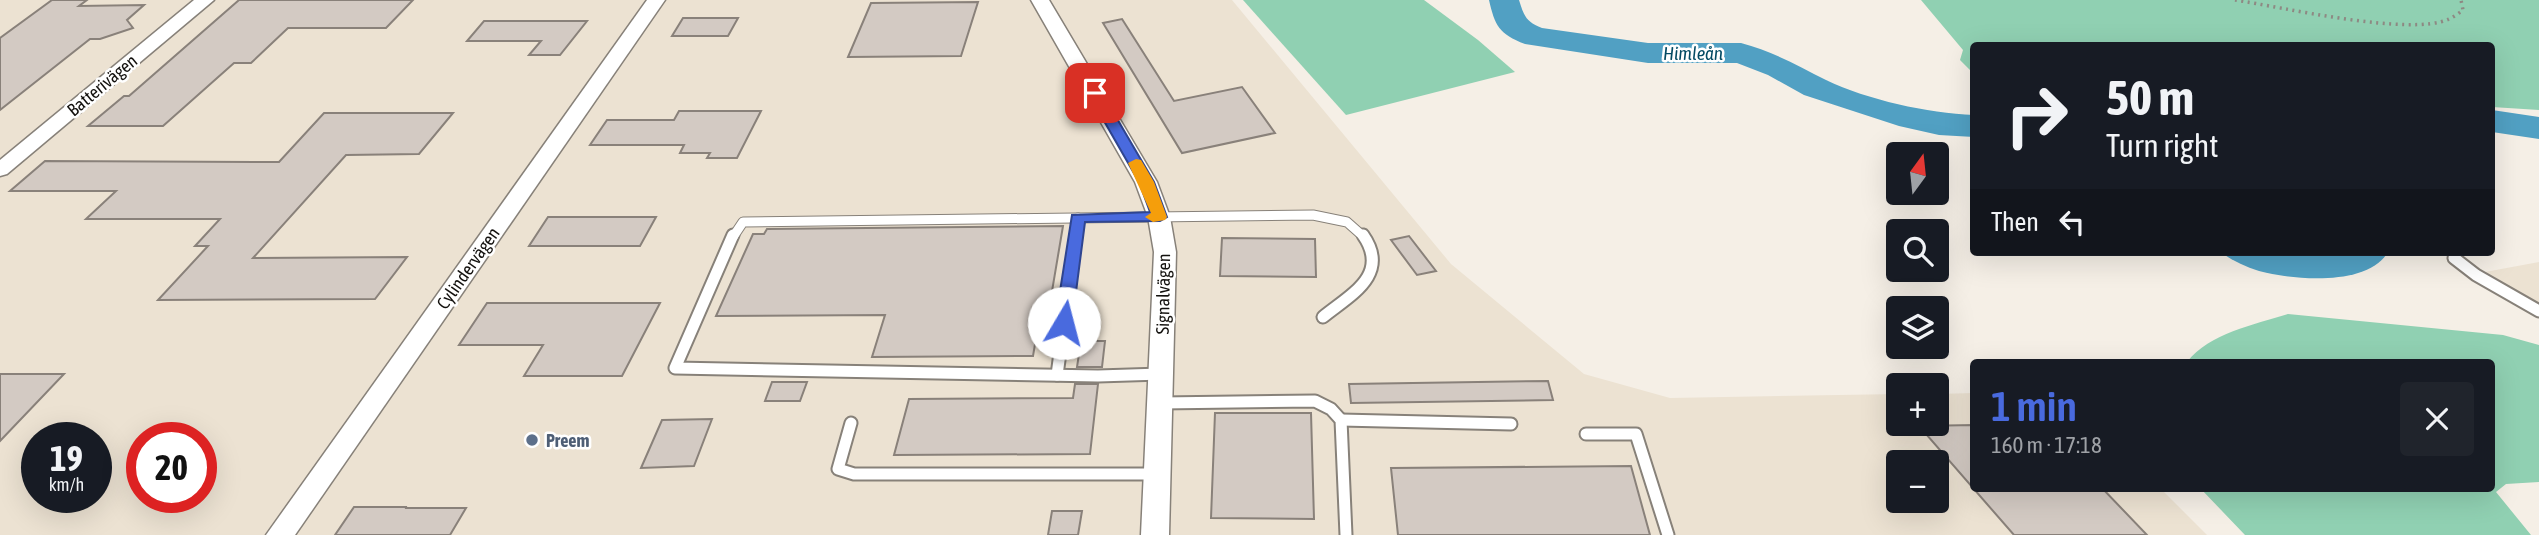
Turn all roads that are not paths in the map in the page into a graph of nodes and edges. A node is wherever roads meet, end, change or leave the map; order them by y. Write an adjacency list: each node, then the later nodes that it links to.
1 (205, 0): 4 (street, Batterivägen)
2 (656, 0): 18 (street, Cylindervägen)
3 (1040, 0): 5 (street, Signalvägen)
4 (0, 170)
5 (1160, 217): 6 (lane); 9 (lane); 10 (street, Signalvägen)
6 (1078, 218): 11 (lane); 11 (lane)
7 (2454, 258): 8 (lane)
8 (2539, 311)
9 (1323, 317)
10 (1162, 374): 11 (lane); 12 (street, Signalvägen)
11 (1056, 375)
12 (1161, 403): 13 (lane); 17 (street, Signalvägen)
13 (1340, 420): 15 (lane); 20 (lane)
14 (851, 423): 17 (lane)
15 (1511, 424)
16 (1586, 434): 21 (lane)
17 (1158, 474): 19 (street, Signalvägen)
18 (280, 535)
19 (1155, 535)
20 (1346, 535)
21 (1668, 535)

